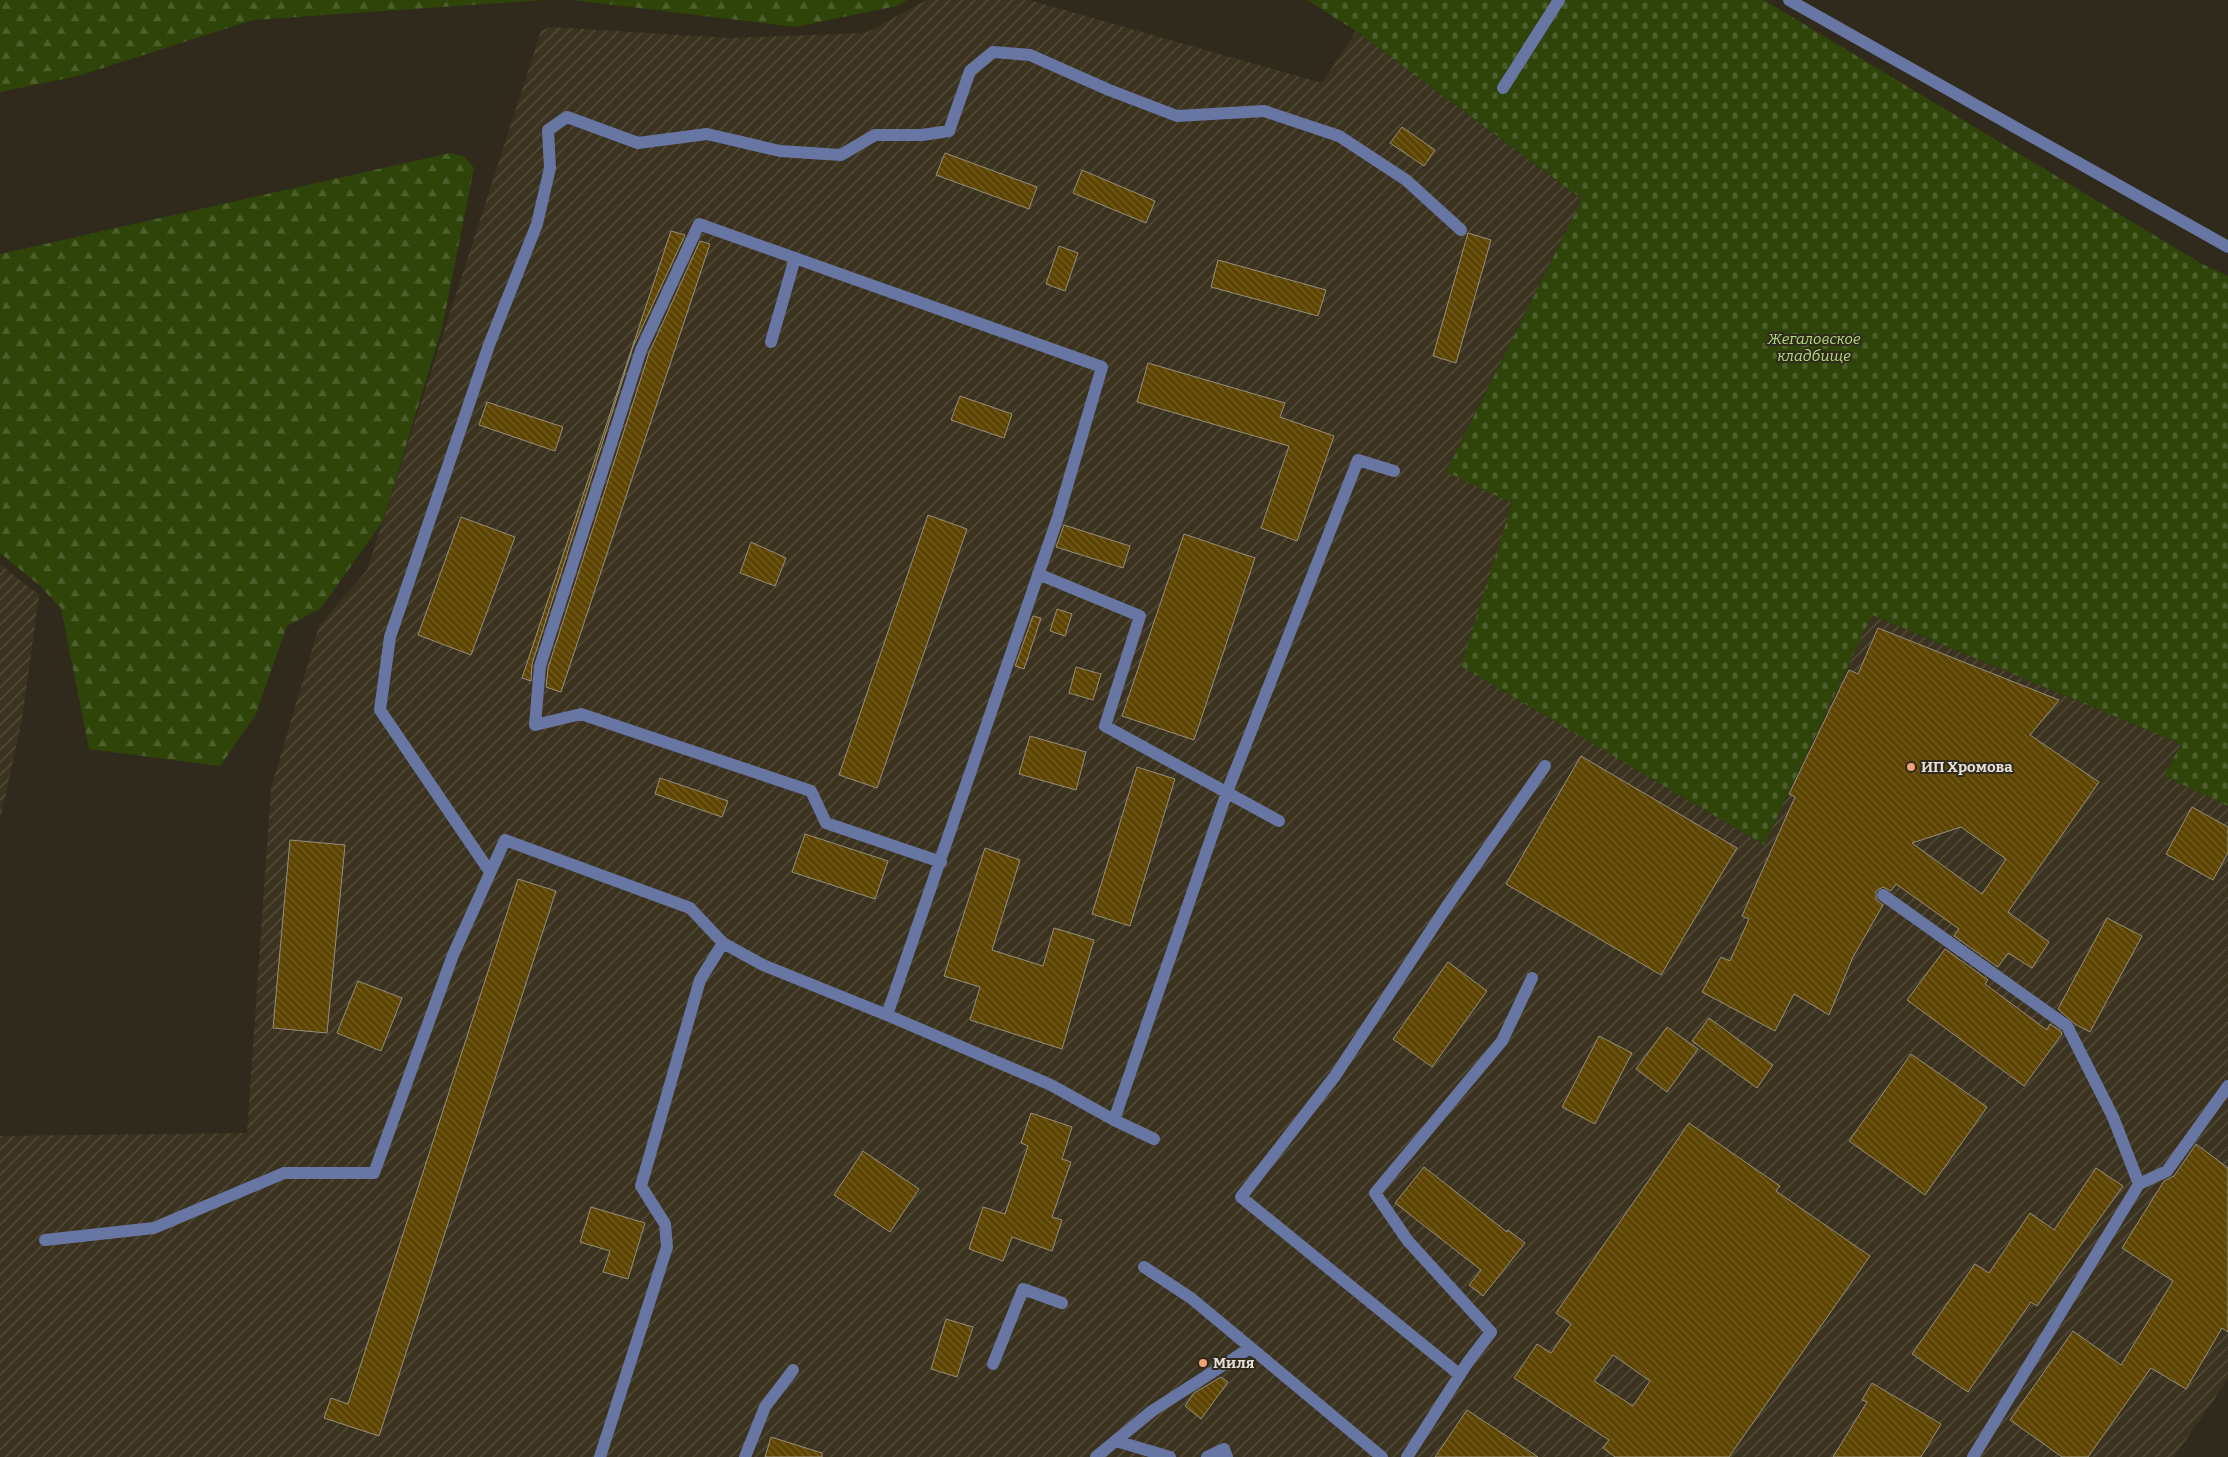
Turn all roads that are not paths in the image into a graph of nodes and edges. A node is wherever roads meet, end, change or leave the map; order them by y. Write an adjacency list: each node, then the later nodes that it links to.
1 (1560, 0): 3 (street)
2 (1789, 0): 5 (street)
3 (1503, 88)
4 (1461, 230): 14 (street)
5 (2228, 247)
6 (795, 258): 7 (street); 9 (street); 13 (street)
7 (771, 342)
8 (1394, 471): 11 (street)
9 (1038, 574): 11 (street); 13 (street)
10 (1545, 766): 29 (street)
11 (1227, 792): 12 (street); 20 (street)
12 (1279, 820)
13 (941, 862): 18 (street)
14 (490, 872): 16 (street); 23 (street)
15 (1883, 895): 22 (street)
16 (722, 943): 18 (street); 31 (street)
17 (1532, 978): 29 (street)
18 (887, 1015): 20 (street)
19 (2228, 1086): 22 (street)
20 (1114, 1120): 21 (street)
21 (1154, 1139)
22 (2139, 1184): 39 (street)
23 (45, 1240)
24 (1144, 1268): 26 (street)
25 (1062, 1303): 27 (street)
26 (1250, 1348): 30 (street); 37 (street)
27 (993, 1364)
28 (793, 1370): 32 (street)
29 (1460, 1375): 38 (street)
30 (1116, 1440): 33 (street); 34 (street)
31 (600, 1457)
32 (745, 1457)
33 (1096, 1457)
34 (1170, 1457)
35 (1207, 1457): 36 (street)
36 (1227, 1457)
37 (1382, 1457)
38 (1407, 1457)
39 (1973, 1457)

